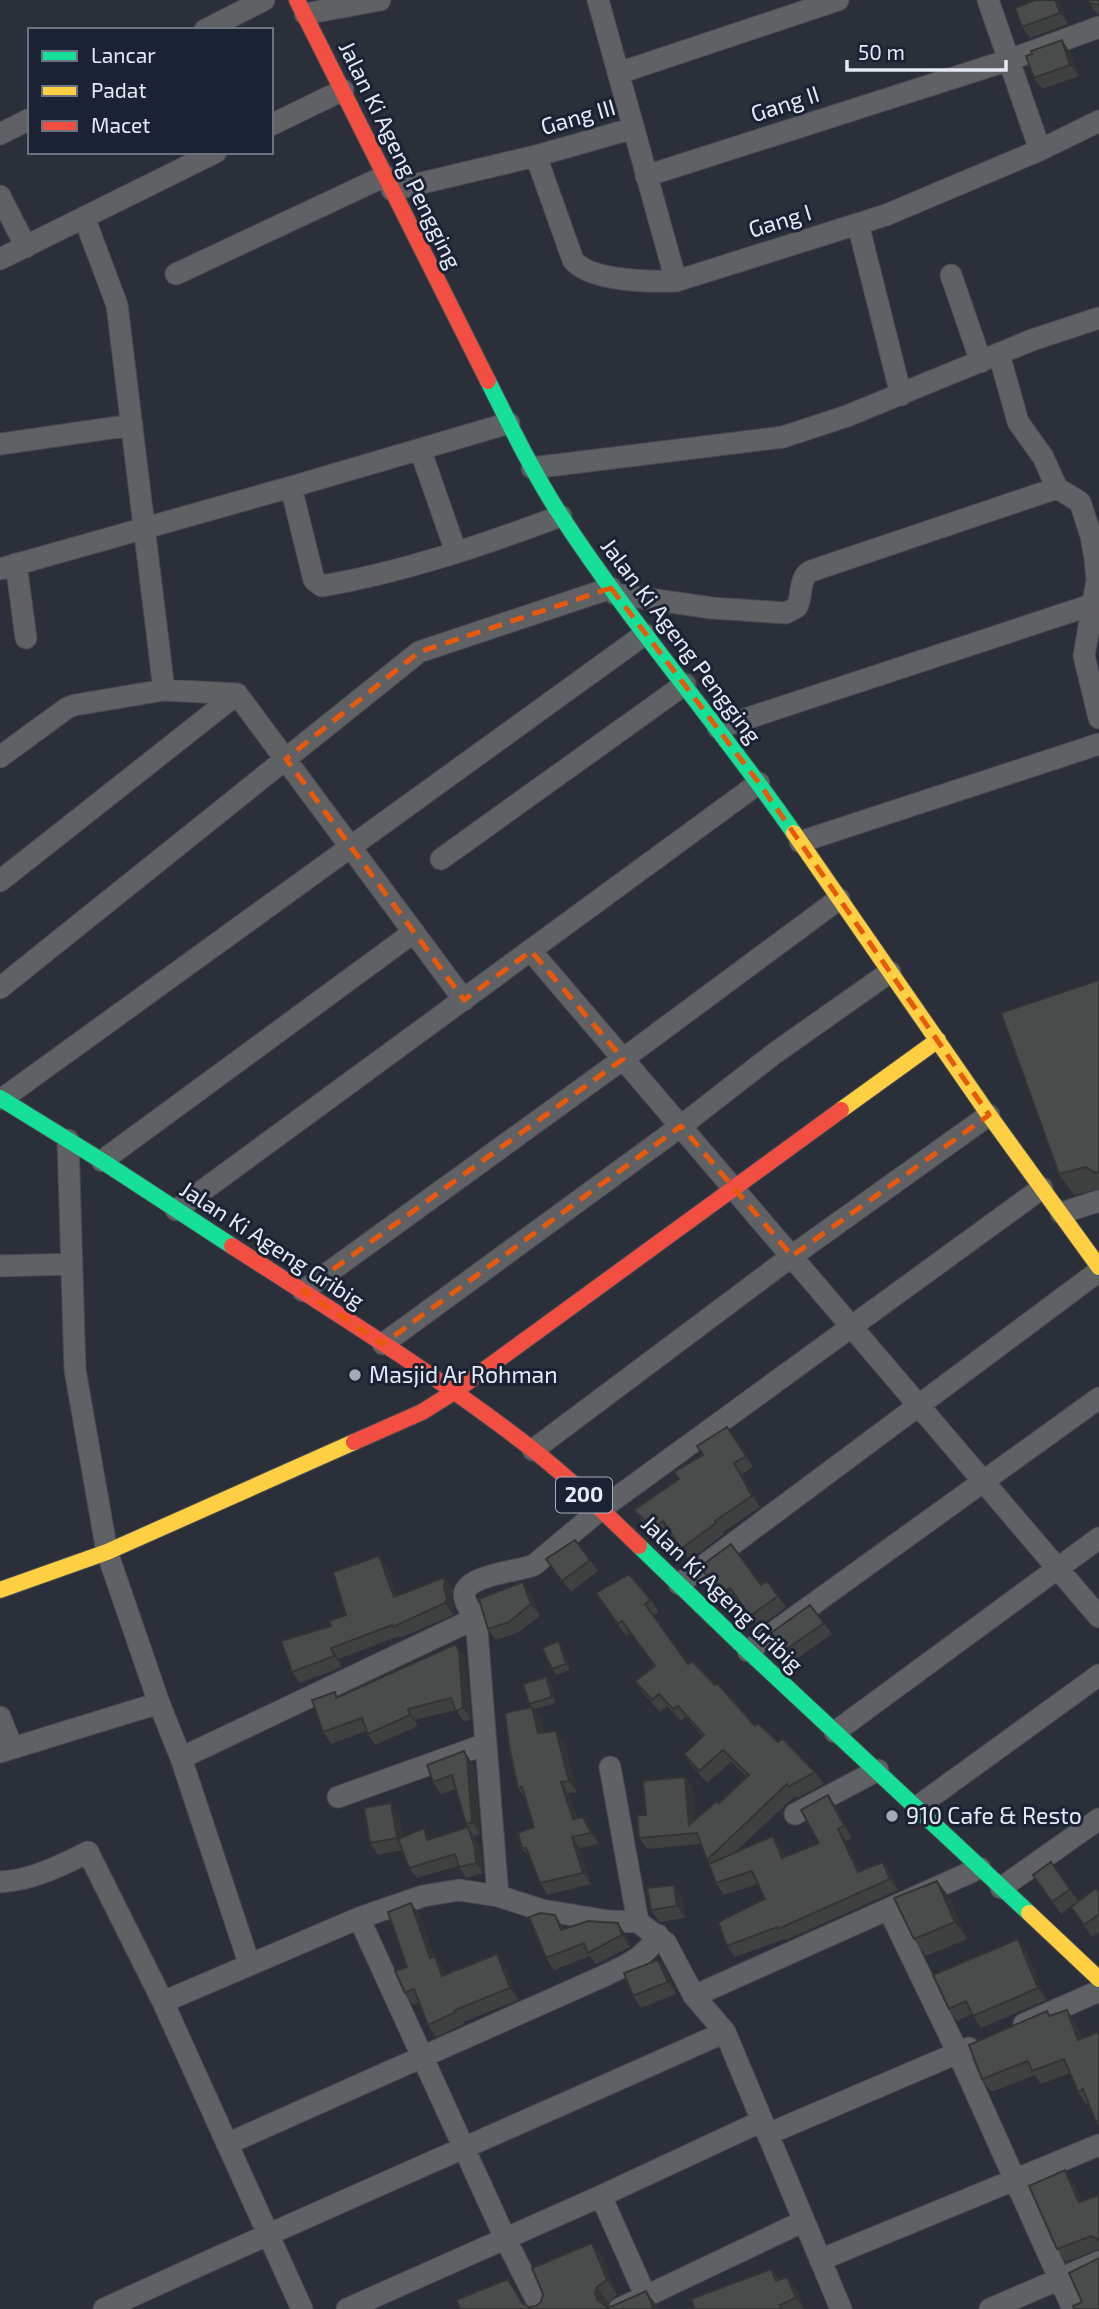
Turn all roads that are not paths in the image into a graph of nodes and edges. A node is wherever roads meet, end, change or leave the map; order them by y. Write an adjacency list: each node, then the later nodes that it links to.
1 (264, 0): 8 (street)
2 (380, 0): 6 (street)
3 (598, 0): 10 (street)
4 (838, 0): 10 (street, Gang III)
5 (988, 0): 9 (street)
6 (301, 7): 11 (street, Jalan Ki Ageng Pengging)
7 (1099, 27): 9 (street, Gang II)
8 (209, 28)
9 (1009, 60): 17 (street); 20 (street, Gang II)
10 (619, 73): 15 (street)
11 (343, 90): 14 (street); 21 (street, Jalan Ki Ageng Pengging)
12 (28, 120): 16 (street)
13 (1099, 121): 17 (street, Gang I)
14 (273, 124)
15 (634, 128): 19 (street, Gang III); 20 (street)
16 (0, 134)
17 (1040, 150): 24 (street, Gang I)
18 (212, 154): 23 (street)
19 (536, 156): 21 (street, Gang III); 29 (street, Gang I)
20 (646, 176): 29 (street)
21 (388, 183): 27 (street, Gang III); 33 (street, Jalan Ki Ageng Pengging)
22 (0, 196): 25 (street)
23 (84, 217): 25 (street); 34 (street)
24 (858, 224): 29 (street, Gang I); 32 (street)
25 (26, 247): 26 (street)
26 (0, 259)
27 (176, 274)
28 (951, 275): 31 (street)
29 (676, 281)
30 (1099, 318): 31 (street)
31 (990, 358): 32 (street); 39 (street)
32 (901, 396): 37 (street)
33 (509, 423): 36 (street); 37 (street, Jalan Ki Ageng Pengging)
34 (132, 425): 35 (street); 42 (street)
35 (0, 444)
36 (420, 449): 38 (street); 43 (street)
37 (532, 468): 41 (street, Jalan Ki Ageng Pengging)
38 (291, 487): 42 (street); 43 (street)
39 (1057, 488): 40 (street); 45 (street)
40 (1089, 499): 46 (street)
41 (561, 516): 43 (street); 45 (street, Jalan Ki Ageng Pengging)
42 (145, 528): 44 (street); 50 (street)
43 (456, 552)
44 (8, 567): 48 (street)
45 (613, 591): 47 (street, Jalan Ki Ageng Pengging); 56 (street)
46 (1091, 605): 52 (street); 53 (street)
47 (645, 634): 49 (street, Jalan Ki Ageng Pengging); 59 (street)
48 (26, 638)
49 (685, 684): 53 (street, Jalan Ki Ageng Pengging); 60 (street)
50 (164, 691): 51 (street); 55 (street)
51 (237, 694): 56 (street); 61 (street)
52 (1099, 719)
53 (718, 728): 57 (street, Jalan Ki Ageng Pengging)
54 (1099, 744): 58 (street)
55 (0, 757)
56 (286, 759): 59 (street); 66 (street)
57 (759, 783): 58 (street, Jalan Ki Ageng Pengging); 64 (street)
58 (800, 842): 62 (street, Jalan Ki Ageng Pengging)
59 (351, 847): 63 (street); 70 (street)
60 (441, 859)
61 (0, 881)
62 (839, 900): 65 (street, Jalan Ki Ageng Pengging); 69 (street)
63 (414, 932): 67 (street); 74 (street)
64 (531, 951): 67 (street); 69 (street)
65 (890, 972): 68 (street, Jalan Ki Ageng Pengging); 72 (street)
66 (0, 988)
67 (464, 1000): 78 (street)
68 (937, 1040): 71 (street, Jalan Ki Ageng Pengging); 75 (street)
69 (623, 1059): 72 (street); 84 (street)
70 (1, 1099): 73 (street, Jalan Ki Ageng Gribig / 200)
71 (989, 1115): 76 (street, Jalan Ki Ageng Pengging); 80 (street)
72 (681, 1126): 75 (street); 86 (street)
73 (68, 1140): 74 (street, Jalan Ki Ageng Gribig / 200); 81 (street)
74 (102, 1161): 78 (street, Jalan Ki Ageng Gribig / 200)
75 (733, 1188): 80 (street); 87 (street)
76 (1042, 1188): 79 (street, Jalan Ki Ageng Pengging); 85 (street)
77 (1099, 1201): 79 (street)
78 (176, 1210): 84 (street, Jalan Ki Ageng Gribig / 200)
79 (1061, 1213): 83 (street, Jalan Ki Ageng Pengging)
80 (792, 1256): 85 (street); 90 (street)
81 (71, 1264): 82 (street); 94 (street)
82 (0, 1266)
83 (1099, 1269): 89 (street)
84 (303, 1291): 86 (street, Jalan Ki Ageng Gribig / 200)
85 (852, 1327): 89 (street); 92 (street)
86 (383, 1344): 87 (street, Jalan Ki Ageng Gribig / 200)
87 (454, 1392): 90 (street, Jalan Ki Ageng Gribig / 200); 94 (street)
88 (1099, 1398): 91 (street)
89 (920, 1407): 91 (street); 96 (street)
90 (533, 1450): 92 (street, Jalan Ki Ageng Gribig / 200)
91 (984, 1482): 95 (street); 100 (street)
92 (601, 1509): 96 (street, Jalan Ki Ageng Gribig / 200); 99 (street)
93 (1099, 1538): 95 (street)
94 (107, 1552): 97 (street); 102 (street)
95 (1058, 1569): 98 (street); 104 (street)
96 (678, 1584): 100 (street, Jalan Ki Ageng Gribig / 200)
97 (0, 1590)
98 (1099, 1617)
99 (476, 1618): 105 (street); 107 (street)
100 (748, 1651): 104 (street, Jalan Ki Ageng Gribig / 200)
101 (1099, 1675): 111 (street)
102 (159, 1703): 106 (street); 107 (street)
103 (0, 1717): 106 (street)
104 (835, 1732): 109 (street, Jalan Ki Ageng Gribig / 200)
105 (486, 1744): 110 (street); 117 (street)
106 (6, 1750)
107 (181, 1758): 122 (street)
108 (610, 1767): 120 (street)
109 (878, 1770): 111 (street, Jalan Ki Ageng Gribig / 200); 112 (street)
110 (338, 1797)
111 (917, 1808): 114 (street, Jalan Ki Ageng Gribig / 200)
112 (795, 1814)
113 (1099, 1819): 116 (street)
114 (980, 1868): 116 (street, Jalan Ki Ageng Gribig / 200); 118 (street)
115 (0, 1882): 125 (street)
116 (1001, 1888): 123 (street, Jalan Ki Ageng Gribig / 200)
117 (498, 1896): 119 (street); 120 (street)
118 (889, 1910): 124 (street); 127 (street)
119 (359, 1918): 122 (street); 128 (street)
120 (638, 1922): 121 (street)
121 (658, 1935): 124 (street); 128 (street)
122 (249, 1964): 125 (street)
123 (1098, 1979): 127 (street)
124 (694, 1996): 126 (street)
125 (163, 2001): 130 (street)
126 (725, 2032): 129 (street); 132 (street)
127 (958, 2053): 129 (street); 133 (street)
128 (421, 2056): 130 (street); 132 (street)
129 (765, 2127): 134 (street); 135 (street)
130 (227, 2144): 136 (street)
131 (1099, 2145): 133 (street)
132 (466, 2148): 136 (street); 137 (street)
133 (1014, 2179): 138 (street); 140 (street)
134 (601, 2196): 137 (street); 141 (street)
135 (804, 2221): 138 (street); 141 (street)
136 (268, 2233): 142 (street); 143 (street)
137 (505, 2238): 144 (street); 145 (street)
138 (820, 2260): 147 (street)
139 (1099, 2262): 140 (street)
140 (1059, 2280): 148 (street); 149 (street)
141 (646, 2297): 146 (street)
142 (104, 2309)
143 (302, 2309)
144 (347, 2309)
145 (541, 2309)
146 (619, 2309)
147 (841, 2309)
148 (990, 2309)
149 (1073, 2309)

